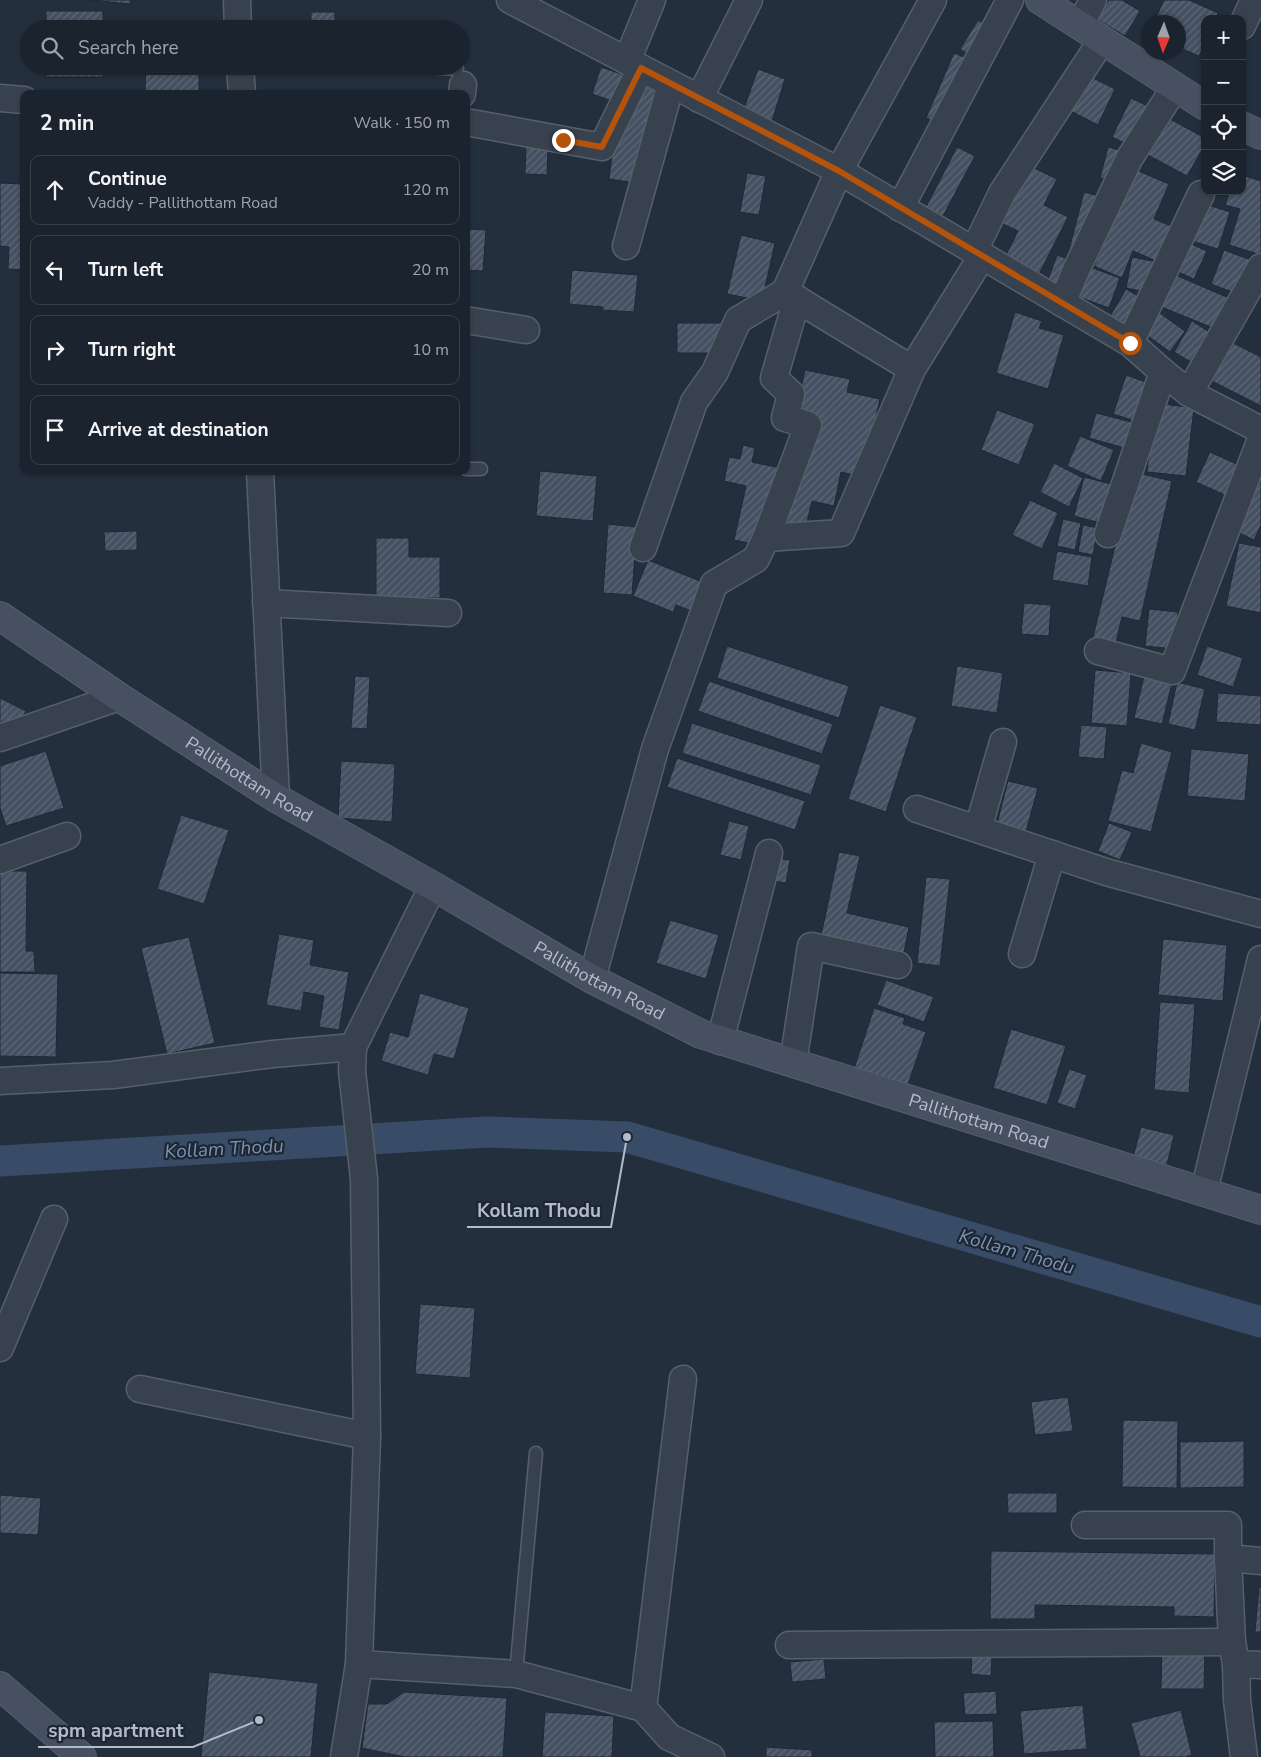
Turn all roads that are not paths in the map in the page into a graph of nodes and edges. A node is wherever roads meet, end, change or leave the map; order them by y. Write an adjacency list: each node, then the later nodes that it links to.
1 (237, 0): 11 (street)
2 (510, 0): 13 (street)
3 (652, 0): 13 (street)
4 (749, 0): 21 (street)
5 (933, 0): 27 (street)
6 (1010, 0): 29 (street)
7 (1040, 0): 12 (street)
8 (1093, 0): 12 (street)
9 (1254, 0): 10 (street)
10 (1246, 17)
11 (238, 20)
12 (1091, 33): 18 (street); 31 (street)
13 (634, 65): 17 (street); 24 (street)
14 (241, 75): 19 (street)
15 (438, 75): 16 (lane)
16 (461, 83)
17 (671, 84): 21 (street); 30 (street)
18 (1175, 87): 23 (street); 34 (street)
19 (242, 90)
20 (0, 98): 22 (street)
21 (699, 99): 27 (street)
22 (20, 100)
23 (1203, 105)
24 (470, 123)
25 (1246, 128): 26 (street)
26 (1261, 135)
27 (839, 171): 29 (street); 33 (street)
28 (1201, 194): 37 (street)
29 (900, 208): 31 (street)
30 (626, 246)
31 (978, 253): 34 (street); 38 (street)
32 (1261, 267): 40 (street)
33 (791, 296): 38 (street); 47 (street); 48 (street)
34 (1062, 303): 37 (street)
35 (470, 321): 36 (street)
36 (526, 330)
37 (1130, 343): 39 (street)
38 (912, 369): 47 (street)
39 (1162, 372): 40 (street); 46 (street)
40 (1189, 393): 41 (street)
41 (1261, 430)
42 (1261, 439): 52 (street)
43 (470, 469): 44 (lane)
44 (482, 469)
45 (260, 475): 49 (street)
46 (1108, 534)
47 (766, 538): 68 (street)
48 (643, 548)
49 (266, 603): 50 (street); 56 (street)
50 (448, 613)
51 (0, 616): 53 (street, Pallithottam Road)
52 (1098, 651)
53 (119, 698): 54 (street); 56 (street, Pallithottam Road)
54 (0, 738)
55 (1003, 742): 58 (street)
56 (276, 798): 63 (street, Pallithottam Road)
57 (917, 809): 58 (street)
58 (978, 829): 61 (street)
59 (67, 836): 62 (street)
60 (769, 853): 69 (street)
61 (1052, 854): 64 (street); 65 (street)
62 (0, 860)
63 (434, 886): 68 (street, Pallithottam Road); 70 (street)
64 (1261, 914)
65 (1022, 954)
66 (1261, 959): 73 (street)
67 (898, 965): 71 (street)
68 (592, 979): 69 (street, Pallithottam Road)
69 (720, 1040): 71 (street, Pallithottam Road)
70 (352, 1059): 72 (street); 79 (street)
71 (793, 1063): 73 (street, Pallithottam Road)
72 (0, 1081)
73 (1204, 1191): 74 (street, Pallithottam Road)
74 (1261, 1210)
75 (54, 1219): 76 (street)
76 (0, 1348)
77 (683, 1379): 89 (street)
78 (140, 1389): 79 (street)
79 (367, 1436): 86 (street)
80 (536, 1453): 87 (lane)
81 (1085, 1525): 82 (street)
82 (1228, 1558): 83 (street); 85 (street)
83 (1261, 1561)
84 (789, 1645): 85 (street)
85 (1243, 1657): 93 (street)
86 (359, 1664): 87 (street); 91 (street)
87 (516, 1674): 89 (street)
88 (0, 1686): 90 (street)
89 (643, 1708): 92 (street)
90 (82, 1757)
91 (344, 1757)
92 (711, 1757)
93 (1244, 1757)

